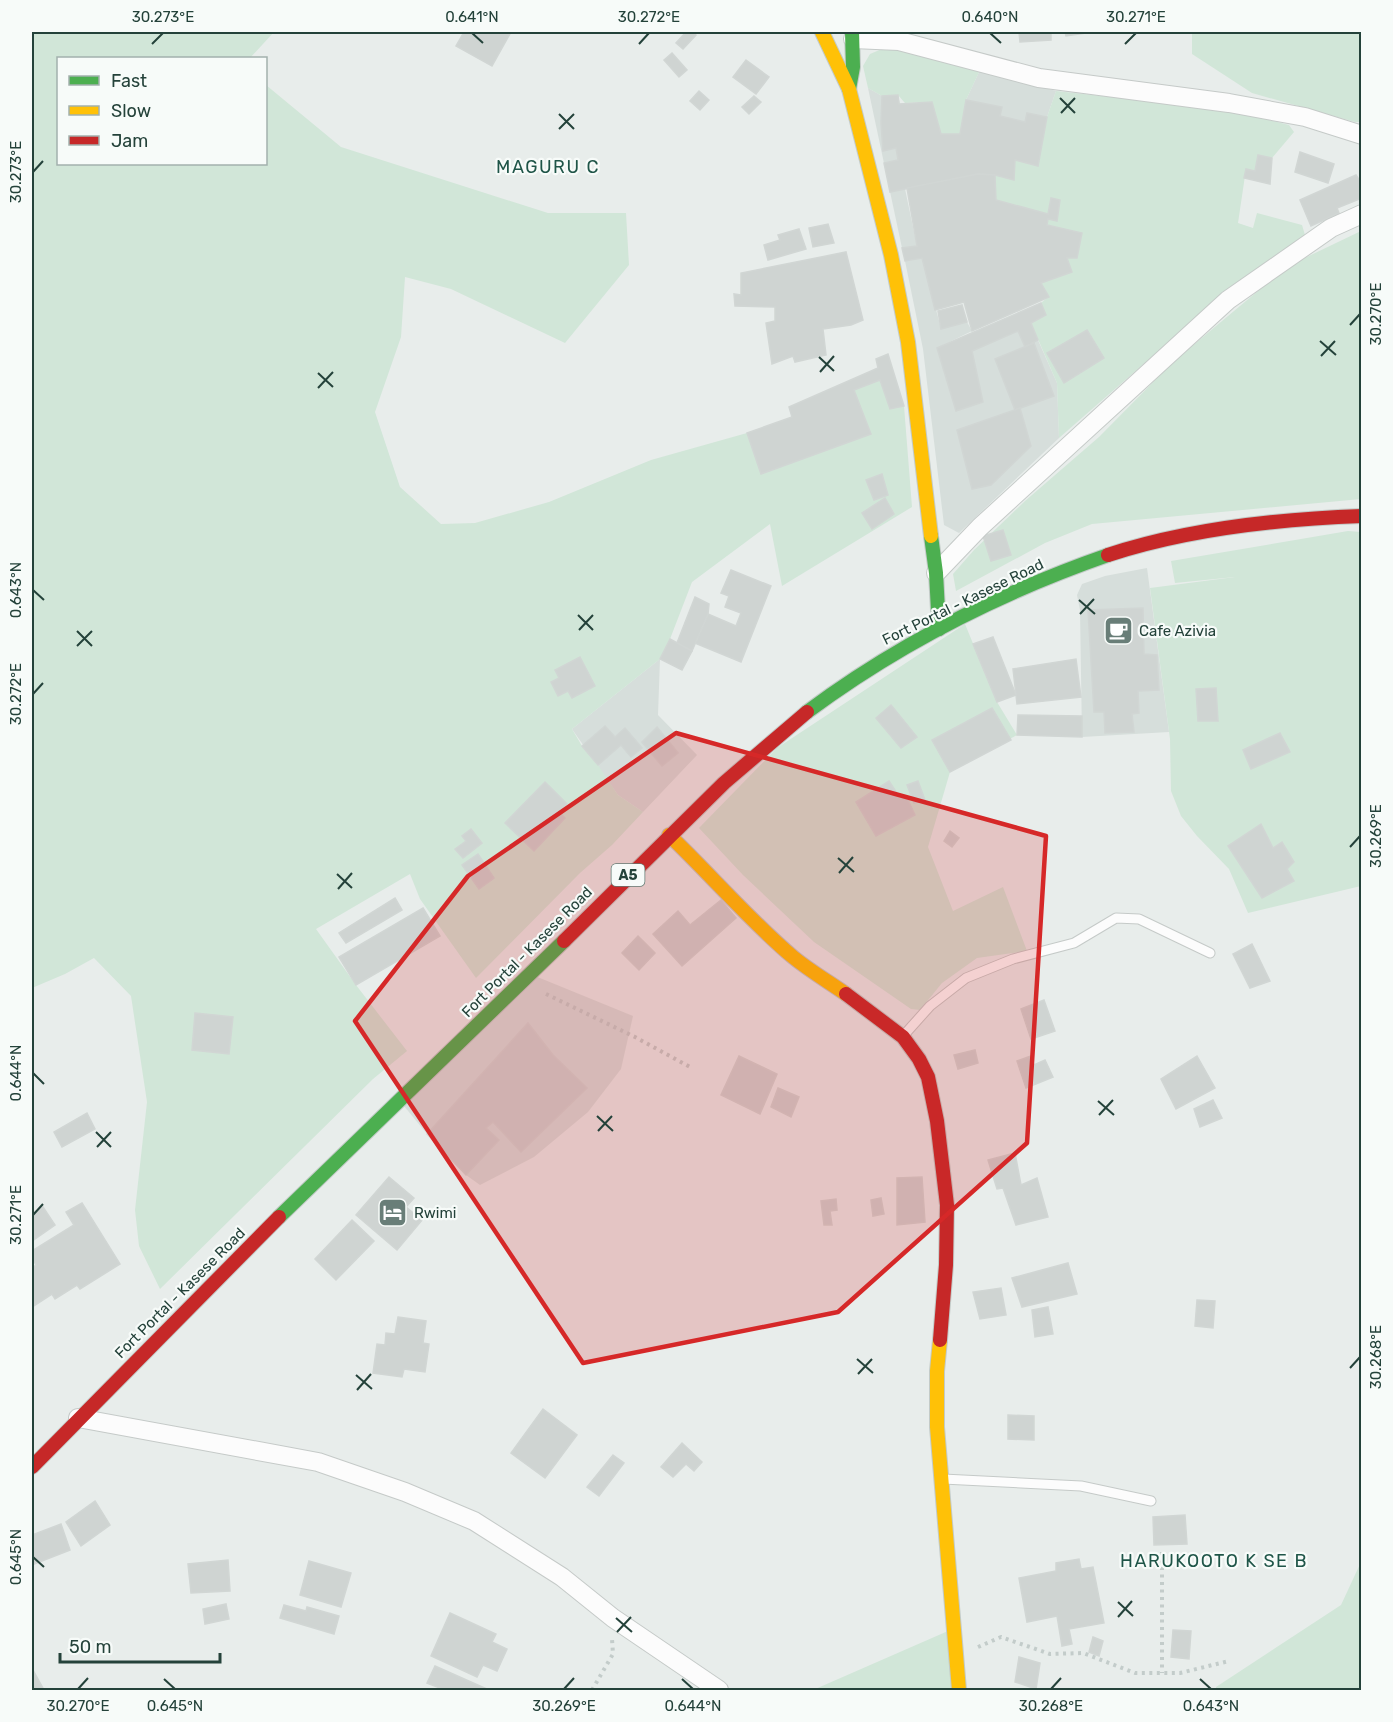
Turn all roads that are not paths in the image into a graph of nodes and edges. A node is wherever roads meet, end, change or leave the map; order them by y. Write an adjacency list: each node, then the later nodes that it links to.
1 (822, 32): 2 (main road); 4 (main road)
2 (853, 35): 3 (street); 4 (main road)
3 (892, 37): 5 (street)
4 (849, 89): 8 (main road)
5 (1362, 135)
6 (1362, 214): 8 (street)
7 (1362, 516): 9 (main road, Fort Portal - Kasese Road / A5)
8 (936, 573): 9 (main road)
9 (939, 629): 10 (main road, Fort Portal - Kasese Road / A5)
10 (669, 835): 12 (main road); 13 (main road, Fort Portal - Kasese Road / A5)
11 (1210, 953): 12 (lane)
12 (903, 1037): 15 (main road)
13 (78, 1418): 14 (main road, Fort Portal - Kasese Road / A5); 17 (street)
14 (32, 1464)
15 (940, 1479): 16 (lane); 18 (main road)
16 (1150, 1501)
17 (719, 1690)
18 (959, 1690)

